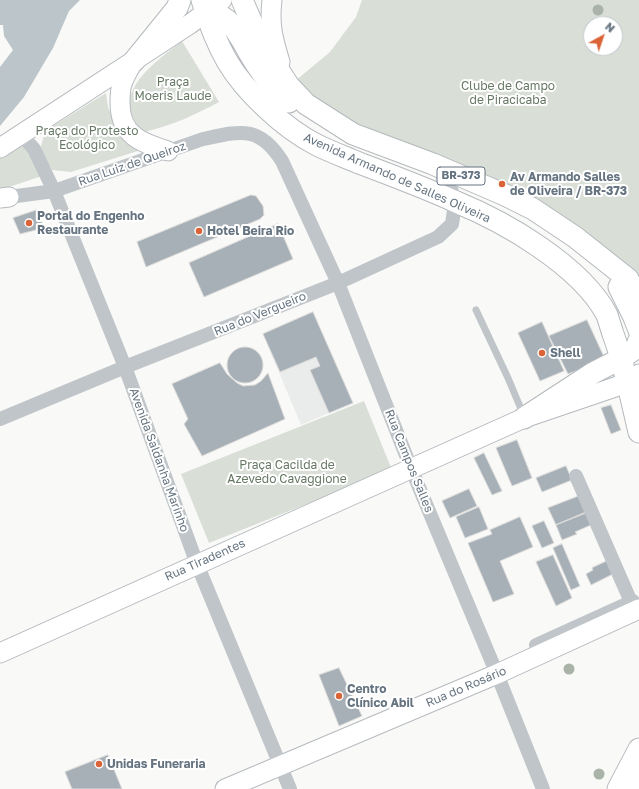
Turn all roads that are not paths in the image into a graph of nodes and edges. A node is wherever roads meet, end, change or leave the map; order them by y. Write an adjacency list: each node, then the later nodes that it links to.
1 (180, 0): 6 (main road)
2 (222, 0): 5 (street)
3 (242, 0): 7 (main road, Avenida Armando de Salles Oliveira)
4 (272, 0): 7 (street, BR-373)
5 (204, 7): 6 (street); 9 (main road); 16 (main road, Avenida Armando de Salles Oliveira)
6 (134, 61): 8 (street); 12 (street)
7 (289, 86): 9 (main road, Avenida Armando de Salles Oliveira / BR-373)
8 (21, 134): 11 (street); 14 (street, Avenida Saldanha Marinho)
9 (353, 134): 13 (main road, Avenida Armando de Salles Oliveira / BR-373)
10 (264, 139): 12 (street, Rua Luiz de Queiroz); 18 (street, Rua Campos Salles)
11 (0, 148)
12 (168, 151): 14 (street, Rua Luiz de Queiroz)
13 (433, 164): 16 (street, Rua do Vergueiro); 17 (main road, Avenida Armando de Salles Oliveira / BR-373)
14 (54, 191): 15 (street, Rua Luiz de Queiroz); 25 (street, Avenida Saldanha Marinho)
15 (3, 199)
16 (454, 200): 18 (street, Rua do Vergueiro); 24 (main road, Avenida Armando de Salles Oliveira)
17 (597, 254): 19 (main road, Avenida Armando de Salles Oliveira / BR-373); 22 (main road)
18 (338, 283): 25 (street, Rua do Vergueiro); 30 (street, Rua Campos Salles)
19 (634, 283): 20 (main road, Avenida Armando de Salles Oliveira / BR-373)
20 (639, 300)
21 (476, 310): 27 (lane)
22 (639, 330)
23 (639, 340): 24 (main road)
24 (622, 358): 26 (main road, Avenida Armando de Salles Oliveira); 27 (main road)
25 (125, 368): 28 (street, Rua do Vergueiro); 32 (street, Avenida Saldanha Marinho)
26 (633, 379): 27 (street, Rua Tiradentes); 29 (main road)
27 (524, 418): 30 (street, Rua Tiradentes)
28 (0, 419)
29 (639, 432)
30 (411, 468): 32 (street, Rua Tiradentes); 36 (street, Rua Campos Salles)
31 (576, 476): 33 (street)
32 (197, 564): 35 (street, Rua Tiradentes); 38 (street, Avenida Saldanha Marinho)
33 (637, 605): 34 (street); 36 (street, Rua do Rosário)
34 (536, 645)
35 (0, 653)
36 (497, 674): 38 (street, Rua do Rosário); 42 (street, Rua Campos Salles)
37 (639, 749): 43 (main road)
38 (280, 765): 40 (street, Rua do Rosário); 41 (street, Avenida Saldanha Marinho)
39 (639, 780): 44 (street)
40 (225, 789)
41 (290, 789)
42 (543, 789)
43 (618, 789)
44 (633, 789)

